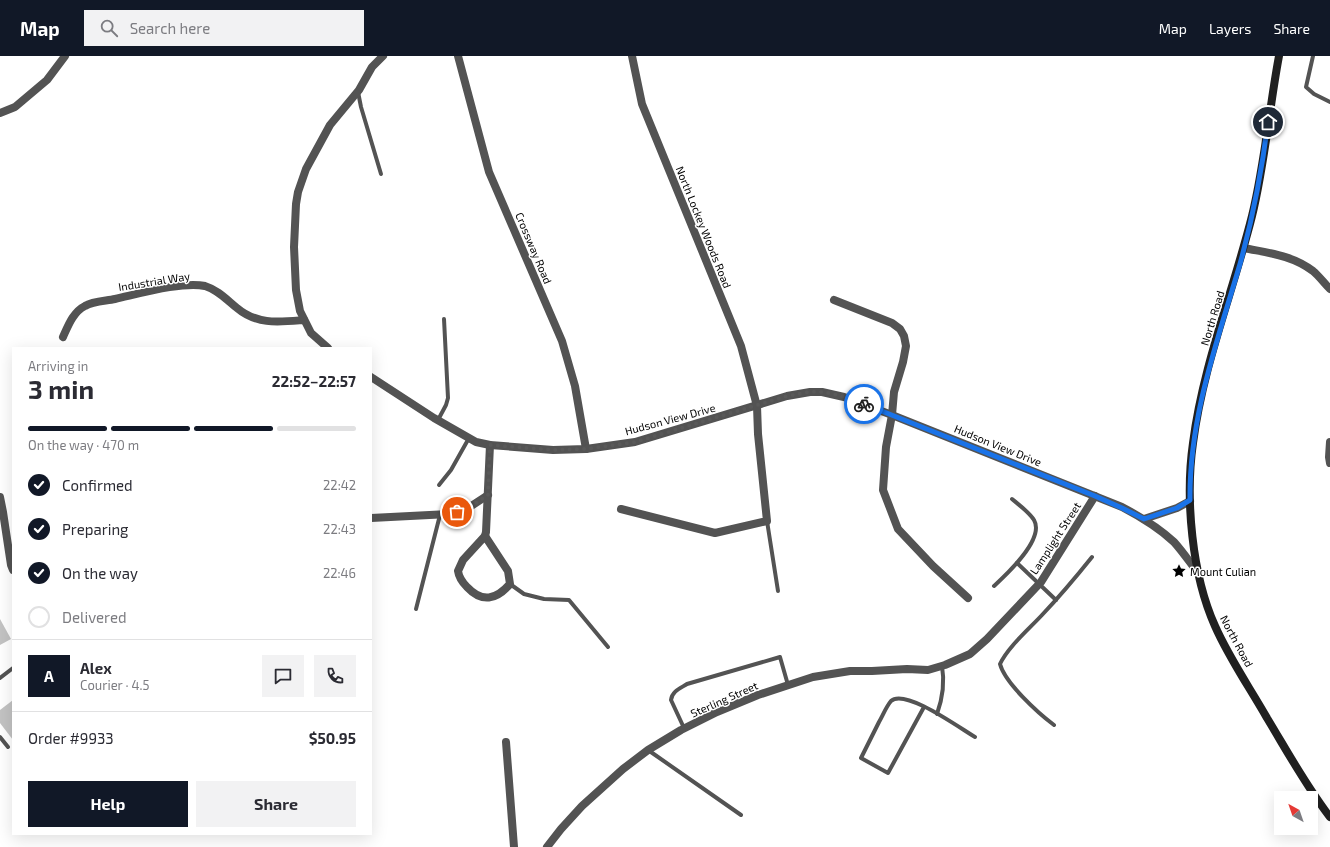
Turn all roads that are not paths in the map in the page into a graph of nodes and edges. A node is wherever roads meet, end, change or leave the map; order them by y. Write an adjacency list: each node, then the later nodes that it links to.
1 (65, 56): 9 (street)
2 (383, 56): 7 (street)
3 (458, 56): 25 (street, Crossway Road)
4 (632, 56): 19 (street, North Lockey Woods Road)
5 (1279, 56): 11 (main road, North Road)
6 (1313, 56): 8 (lane)
7 (358, 92): 10 (lane); 15 (street)
8 (1330, 102)
9 (0, 113)
10 (381, 174)
11 (1244, 248): 12 (street); 32 (main road, North Road)
12 (1330, 289)
13 (834, 300): 20 (street)
14 (444, 319): 21 (lane)
15 (304, 320): 16 (street, Industrial Way); 17 (street)
16 (63, 337)
17 (327, 347)
18 (372, 377): 21 (street, Hudson View Drive)
19 (757, 406): 20 (street, Hudson View Drive); 25 (street, Hudson View Drive); 38 (street, North Lockey Woods Road)
20 (892, 415): 29 (street, Hudson View Drive); 48 (street)
21 (438, 421): 22 (street, Hudson View Drive)
22 (469, 438): 24 (street, Hudson View Drive); 27 (lane)
23 (1330, 442): 26 (street)
24 (490, 445): 25 (street, Hudson View Drive); 28 (street)
25 (586, 449)
26 (1330, 462)
27 (439, 485)
28 (488, 495): 35 (street); 39 (street)
29 (1095, 496): 37 (street, Lamplight Street); 44 (street, Lamplight Street)
30 (0, 497): 34 (street)
31 (1012, 499): 41 (lane)
32 (1190, 500): 37 (street); 43 (main road, North Road)
33 (621, 509): 38 (street)
34 (2, 512): 42 (street)
35 (440, 514): 36 (street); 50 (lane)
36 (372, 518)
37 (1144, 519): 43 (street, Lamplight Street)
38 (767, 521): 47 (lane)
39 (485, 536): 45 (street); 45 (street)
40 (1092, 557): 49 (lane)
41 (1017, 563): 44 (lane); 46 (lane)
42 (12, 568)
43 (1199, 575): 67 (main road, North Road)
44 (1040, 583): 49 (lane); 52 (street, Lamplight Street)
45 (510, 584): 51 (lane)
46 (994, 586)
47 (778, 591)
48 (968, 598)
49 (1056, 600): 59 (lane)
50 (416, 609)
51 (608, 647)
52 (952, 662): 53 (street, Sterling Street)
53 (942, 666): 56 (street, Sterling Street); 58 (lane)
54 (12, 669): 55 (lane)
55 (0, 678)
56 (788, 685): 60 (street, Sterling Street); 60 (lane)
57 (924, 707): 57 (lane); 58 (lane)
58 (937, 714): 62 (lane)
59 (1054, 725)
60 (684, 728): 65 (street, Sterling Street)
61 (0, 737): 64 (lane)
62 (975, 737)
63 (506, 742): 68 (street)
64 (8, 747)
65 (648, 750): 66 (lane); 69 (street, Sterling Street)
66 (741, 815)
67 (1330, 817)
68 (514, 847)
69 (547, 847)

